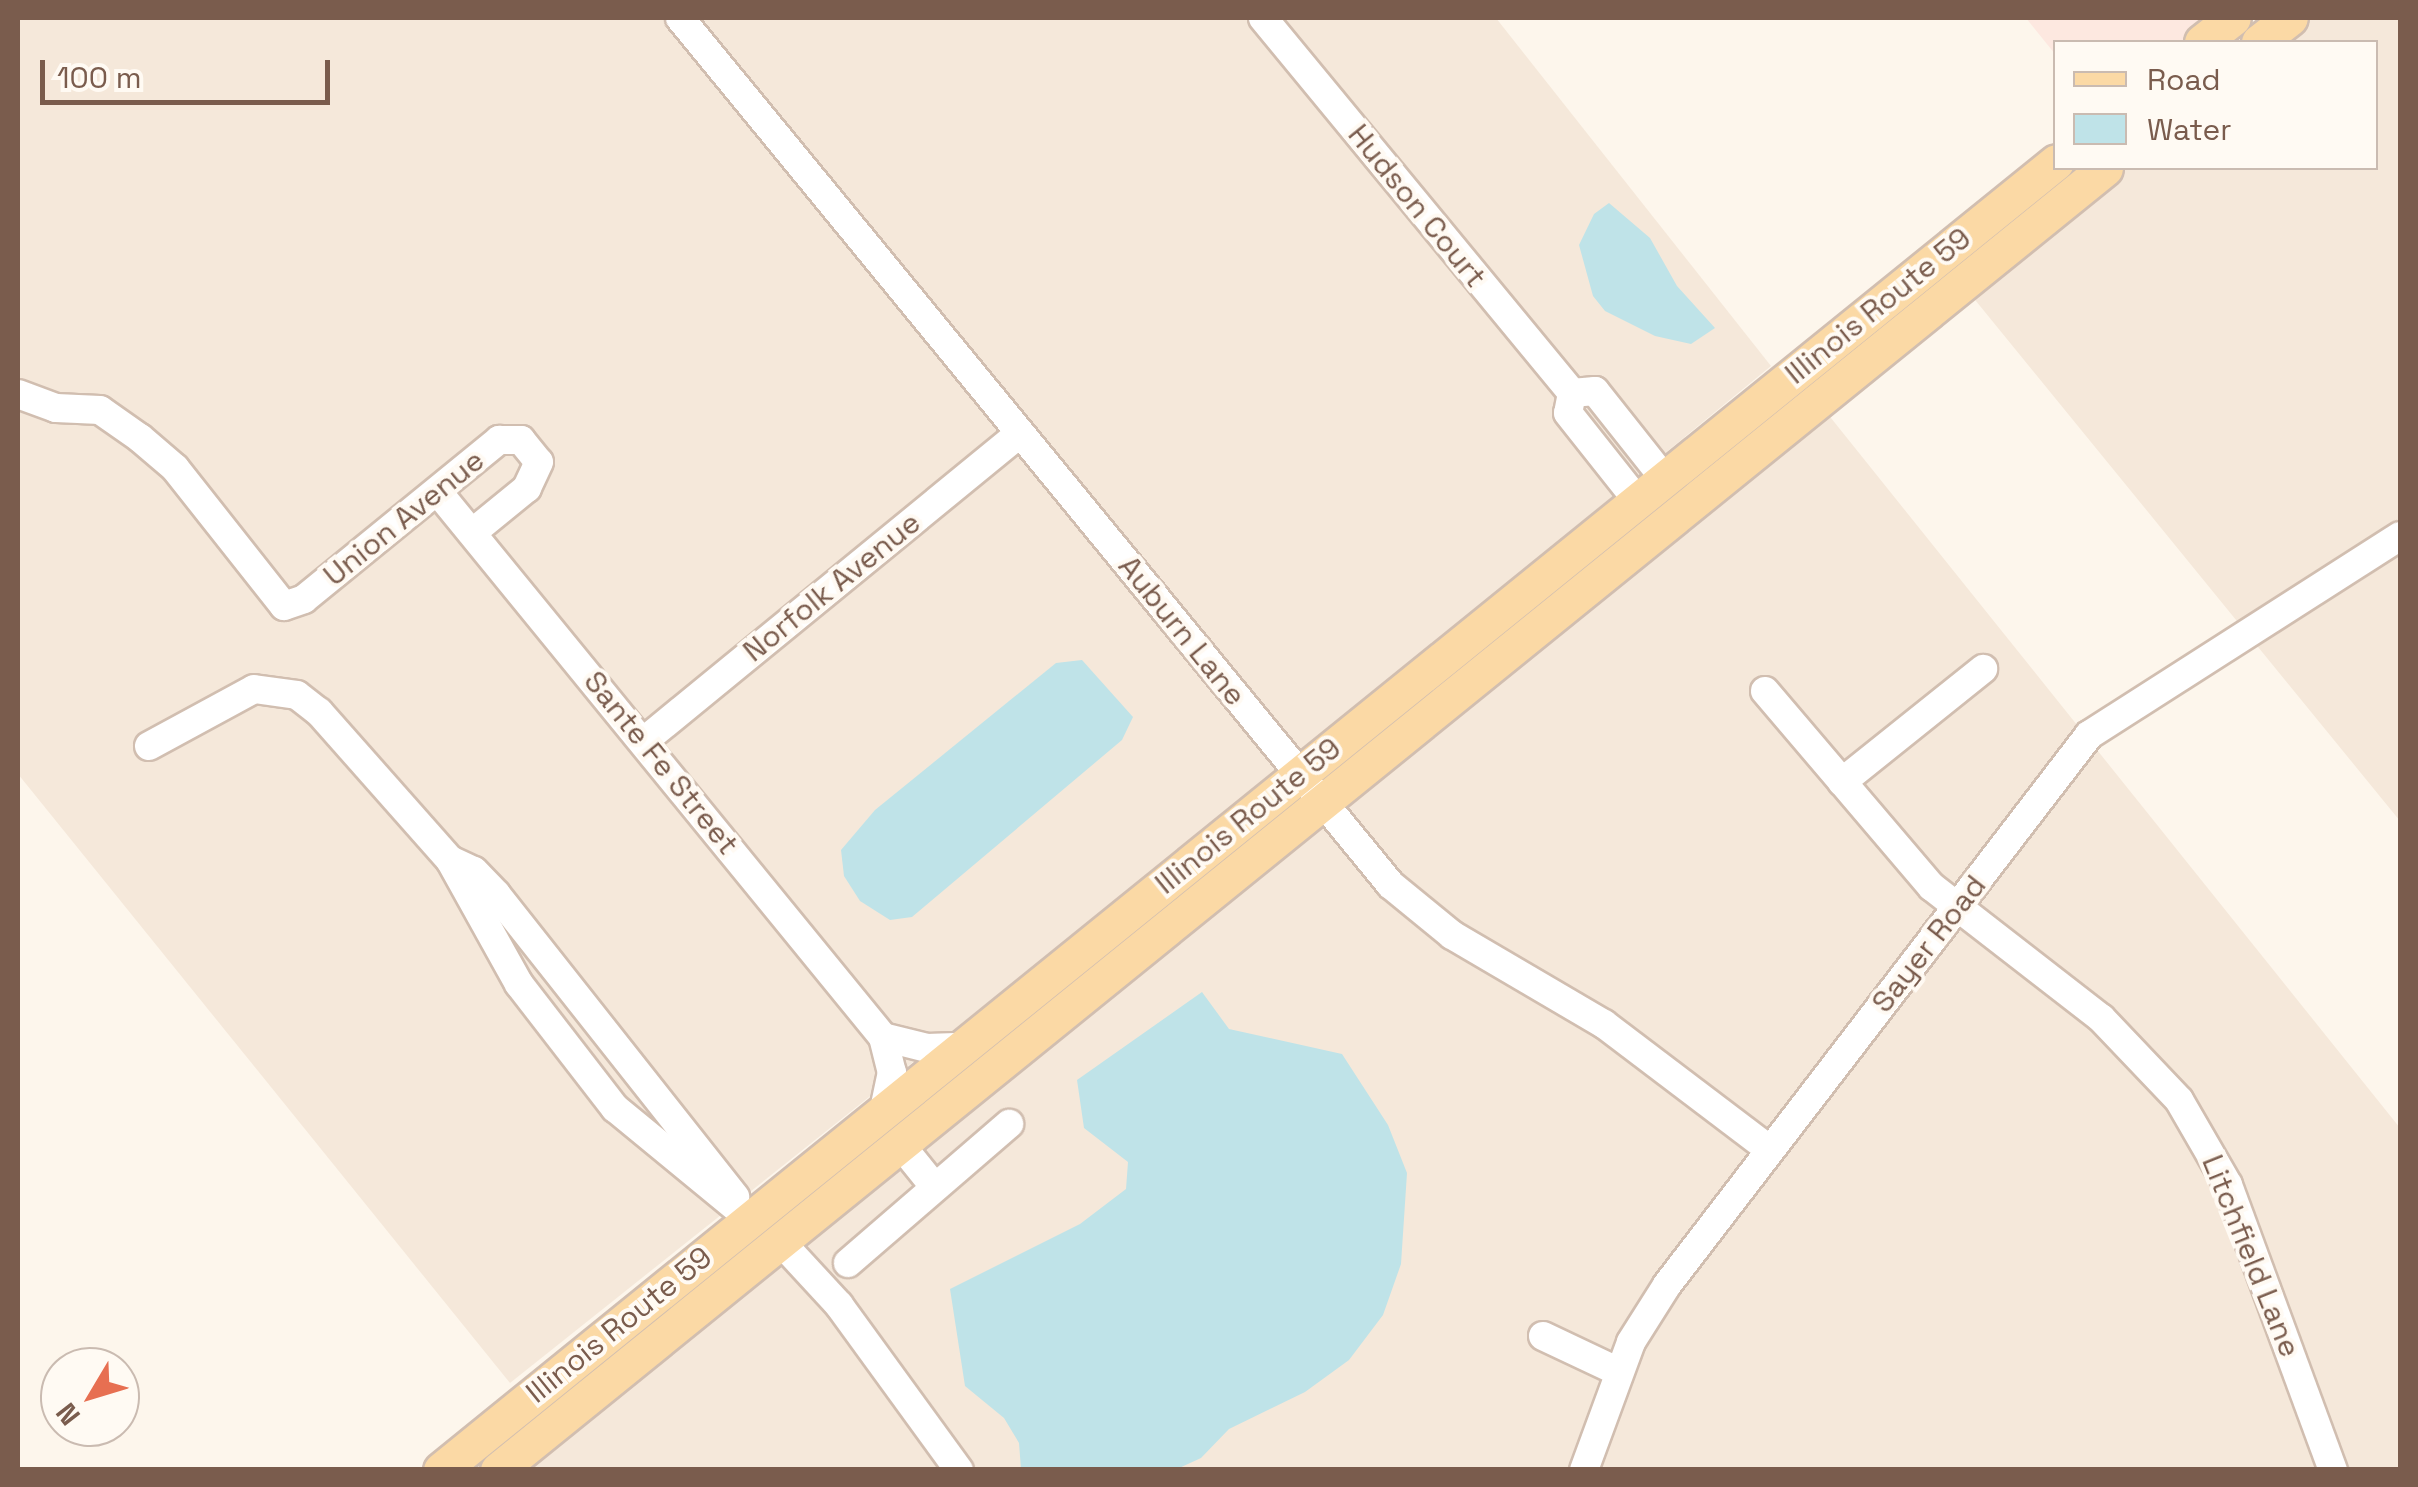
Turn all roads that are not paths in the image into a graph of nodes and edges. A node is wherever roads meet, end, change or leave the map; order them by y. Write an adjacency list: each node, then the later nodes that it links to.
1 (680, 18): 10 (street, Auburn Lane)
2 (1263, 18): 11 (street, Hudson Court)
3 (2234, 18): 5 (main road)
4 (2290, 18): 6 (main road)
5 (2205, 40)
6 (2262, 40)
7 (2053, 164): 11 (main road, Illinois Route 59)
8 (2103, 170): 21 (main road, Illinois Route 59)
9 (18, 394): 12 (street, Union Avenue)
10 (1020, 433): 17 (street, Norfolk Avenue); 19 (street, Auburn Lane)
11 (1651, 489): 19 (main road, Illinois Route 59)
12 (438, 492): 13 (street, Sante Fe Street); 13 (street, Union Avenue)
13 (473, 532): 17 (street, Sante Fe Street)
14 (2400, 536): 23 (street, Sayer Road)
15 (1983, 669): 20 (street)
16 (1765, 691): 20 (street, Litchfield Lane)
17 (644, 741): 24 (street, Sante Fe Street)
18 (149, 746): 22 (street)
19 (1298, 775): 21 (street, Auburn Lane); 25 (main road, Illinois Route 59)
20 (1842, 782): 23 (street, Litchfield Lane)
21 (1322, 802): 28 (main road, Illinois Route 59); 29 (street, Auburn Lane)
22 (450, 860): 31 (street); 31 (street)
23 (1957, 908): 29 (street, Sayer Road); 40 (street, Litchfield Lane)
24 (883, 1037): 25 (street); 26 (street)
25 (963, 1046): 26 (main road, Illinois Route 59)
26 (884, 1110): 31 (main road, Illinois Route 59)
27 (1009, 1124): 30 (street)
28 (900, 1144): 30 (street); 32 (main road, Illinois Route 59)
29 (1770, 1150): 35 (street, Sayer Road)
30 (933, 1185): 33 (street)
31 (743, 1211): 36 (main road, Illinois Route 59)
32 (780, 1241): 37 (main road, Illinois Route 59); 38 (street)
33 (848, 1263)
34 (1544, 1336): 35 (street)
35 (1619, 1372): 39 (street, Sayer Road)
36 (441, 1470)
37 (498, 1470)
38 (959, 1470)
39 (1584, 1470)
40 (2332, 1470)

